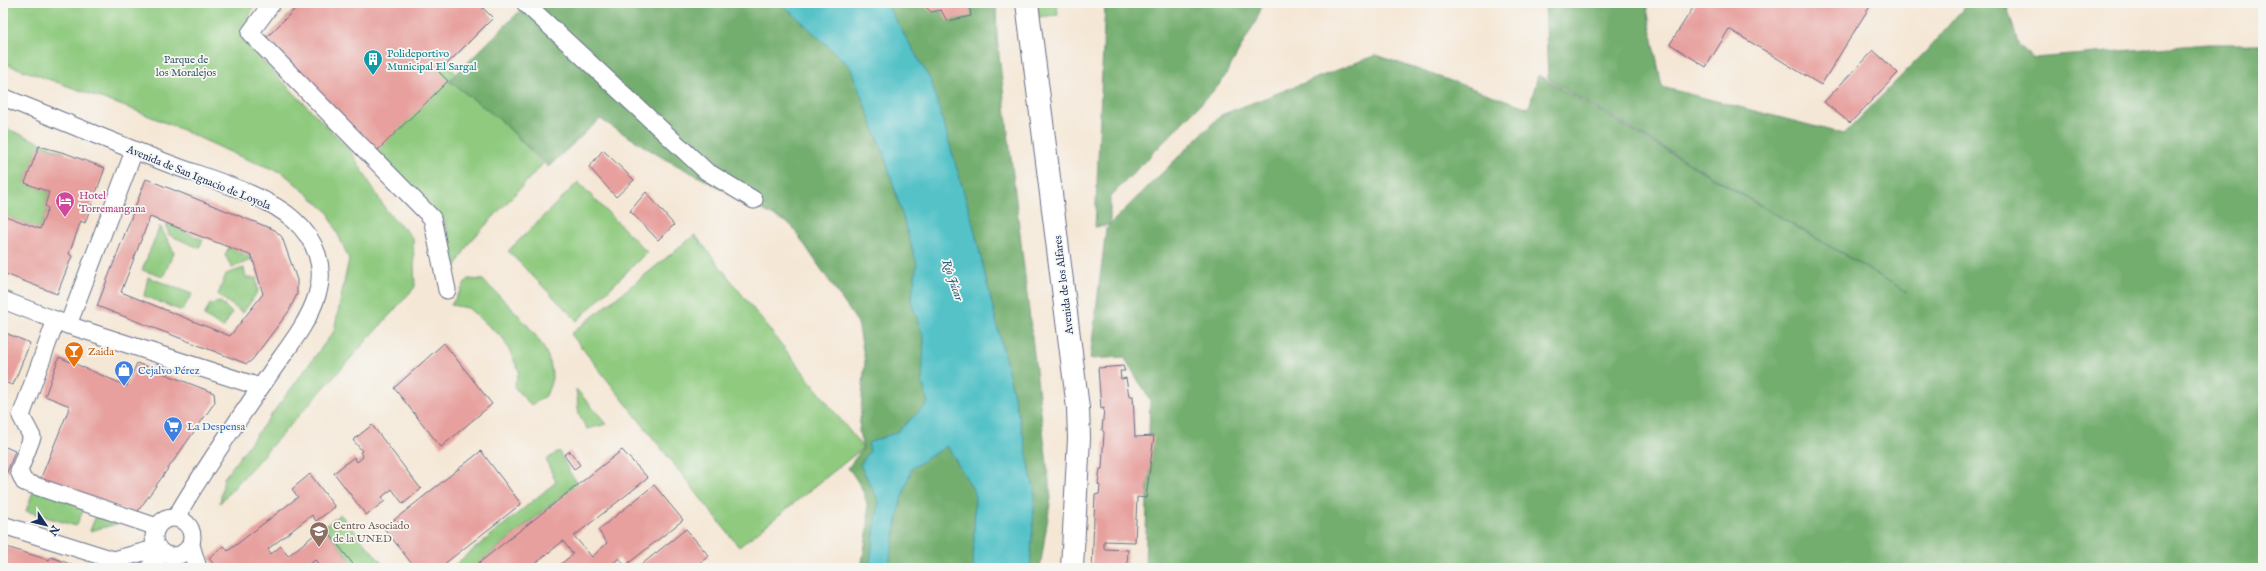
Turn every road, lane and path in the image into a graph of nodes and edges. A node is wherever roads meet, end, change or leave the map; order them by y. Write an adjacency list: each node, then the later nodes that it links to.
1 (272, 3): 7 (street)
2 (525, 3): 6 (street)
3 (1027, 3): 18 (street, Avenida de los Alfares)
4 (3, 97): 5 (street, Avenida de San Ignacio de Loyola)
5 (134, 151): 9 (street); 10 (street, Avenida de San Ignacio de Loyola)
6 (754, 200)
7 (447, 290)
8 (3, 300): 9 (street)
9 (62, 322): 10 (street); 13 (street)
10 (260, 388): 11 (street, Avenida de San Ignacio de Loyola)
11 (176, 517): 13 (street); 14 (street)
12 (3, 524): 15 (street)
13 (157, 527): 15 (street)
14 (191, 545): 15 (street); 17 (street)
15 (166, 556): 16 (street)
16 (149, 568)
17 (198, 568)
18 (1072, 568)

